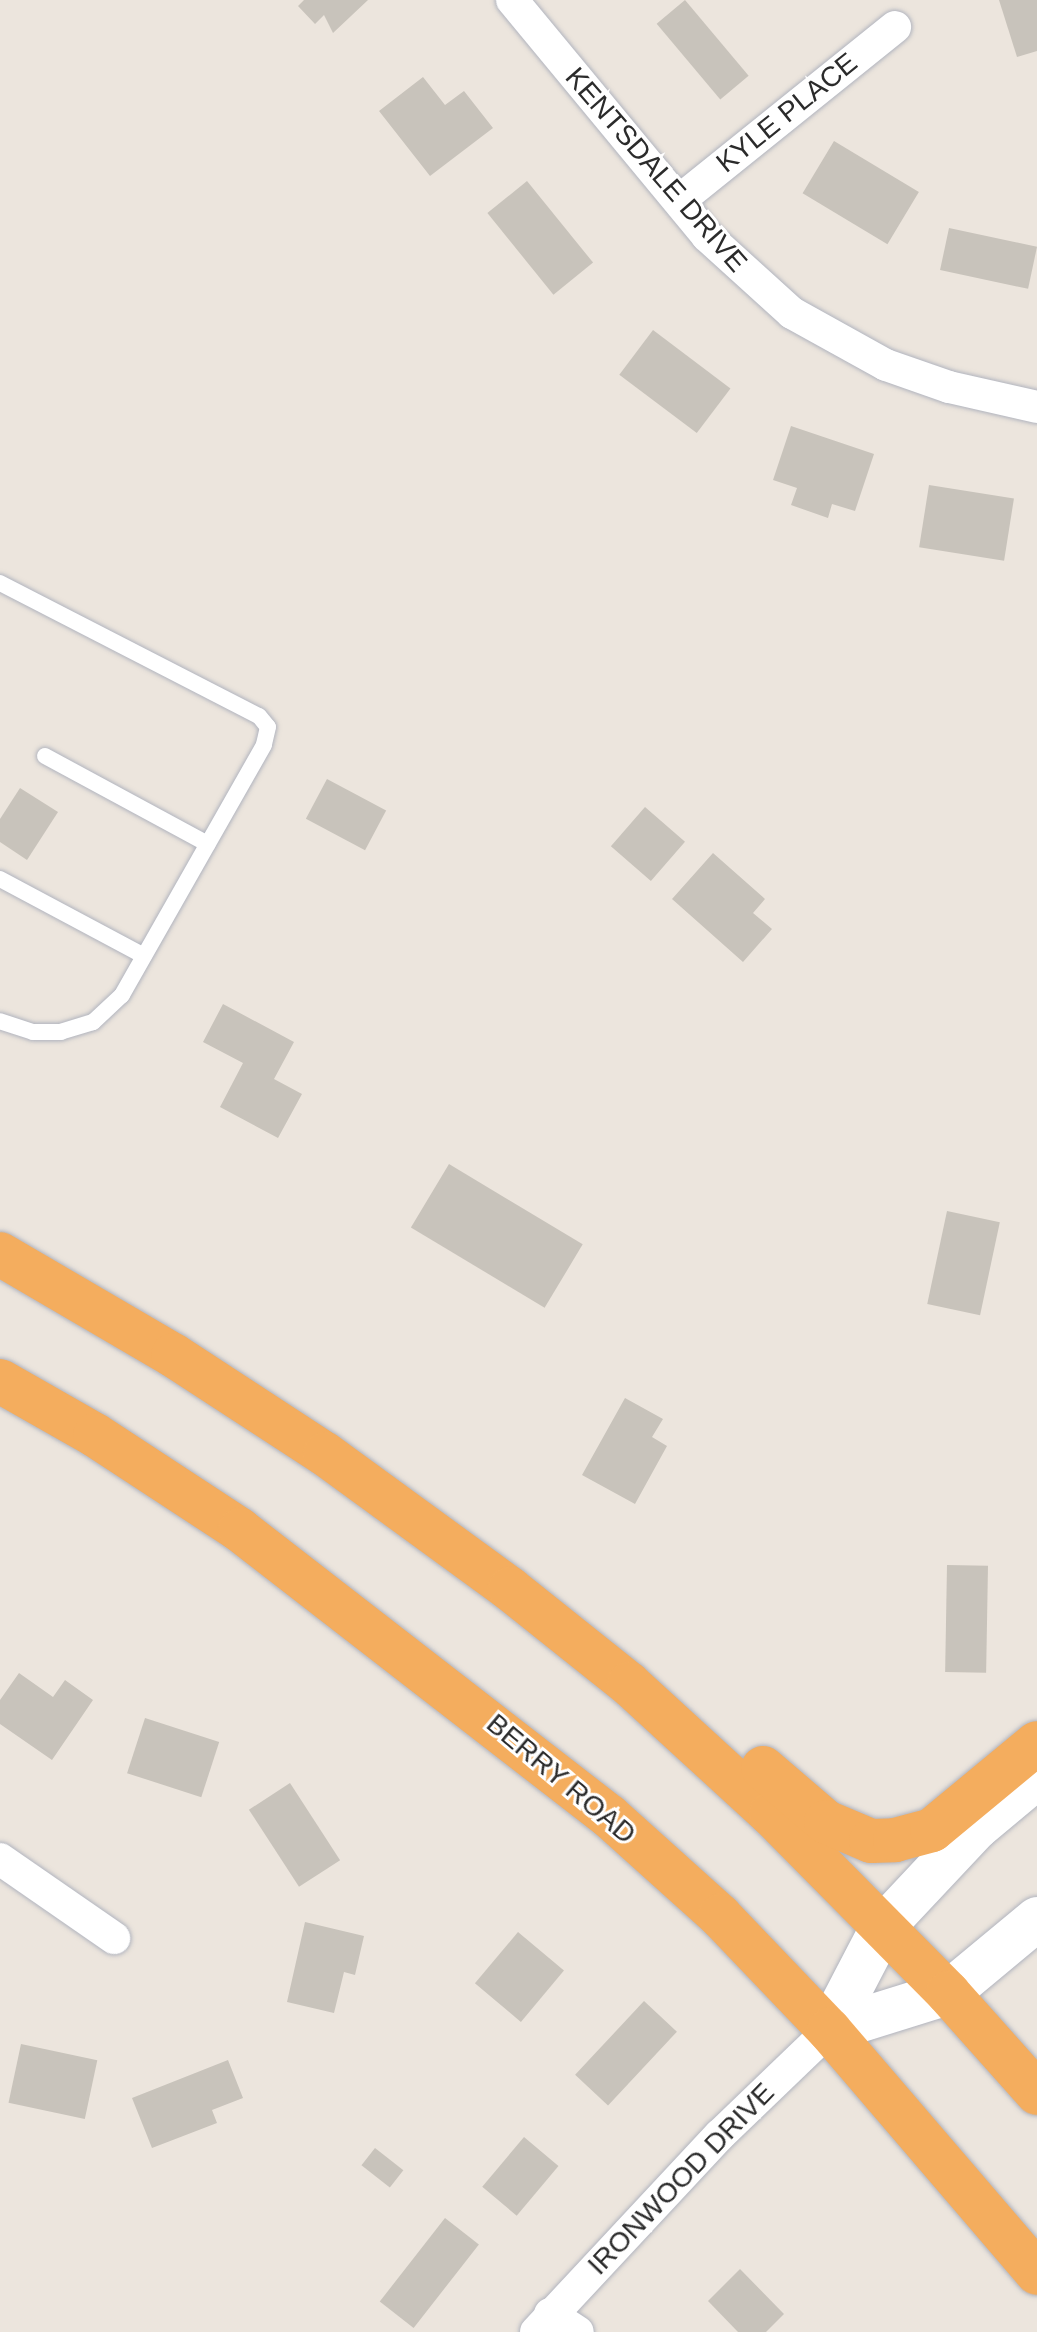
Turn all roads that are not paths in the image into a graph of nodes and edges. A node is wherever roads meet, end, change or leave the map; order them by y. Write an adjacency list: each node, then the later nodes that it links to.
1 (512, 0): 3 (street, KENTSDALE DRIVE)
2 (895, 27): 3 (street, KYLE PLACE)
3 (680, 200): 4 (street, KENTSDALE DRIVE)
4 (1037, 407)
5 (0, 583): 7 (lane)
6 (45, 756): 7 (lane)
7 (208, 844): 9 (lane)
8 (0, 879): 9 (lane)
9 (144, 956): 10 (lane)
10 (0, 1021)
11 (0, 1254): 13 (highway)
12 (0, 1381): 21 (highway, BERRY ROAD)
13 (629, 1684): 14 (highway); 18 (highway)
14 (1037, 1743)
15 (1037, 1777): 18 (main road)
16 (0, 1859): 19 (street)
17 (1037, 1919): 20 (main road)
18 (882, 1928): 20 (highway); 21 (main road)
19 (114, 1938)
20 (948, 1993): 21 (main road); 22 (highway)
21 (829, 2030): 23 (highway, BERRY ROAD); 24 (street, IRONWOOD DRIVE)
22 (1037, 2093)
23 (1037, 2273)
24 (543, 2323): 25 (street)
25 (578, 2332)

